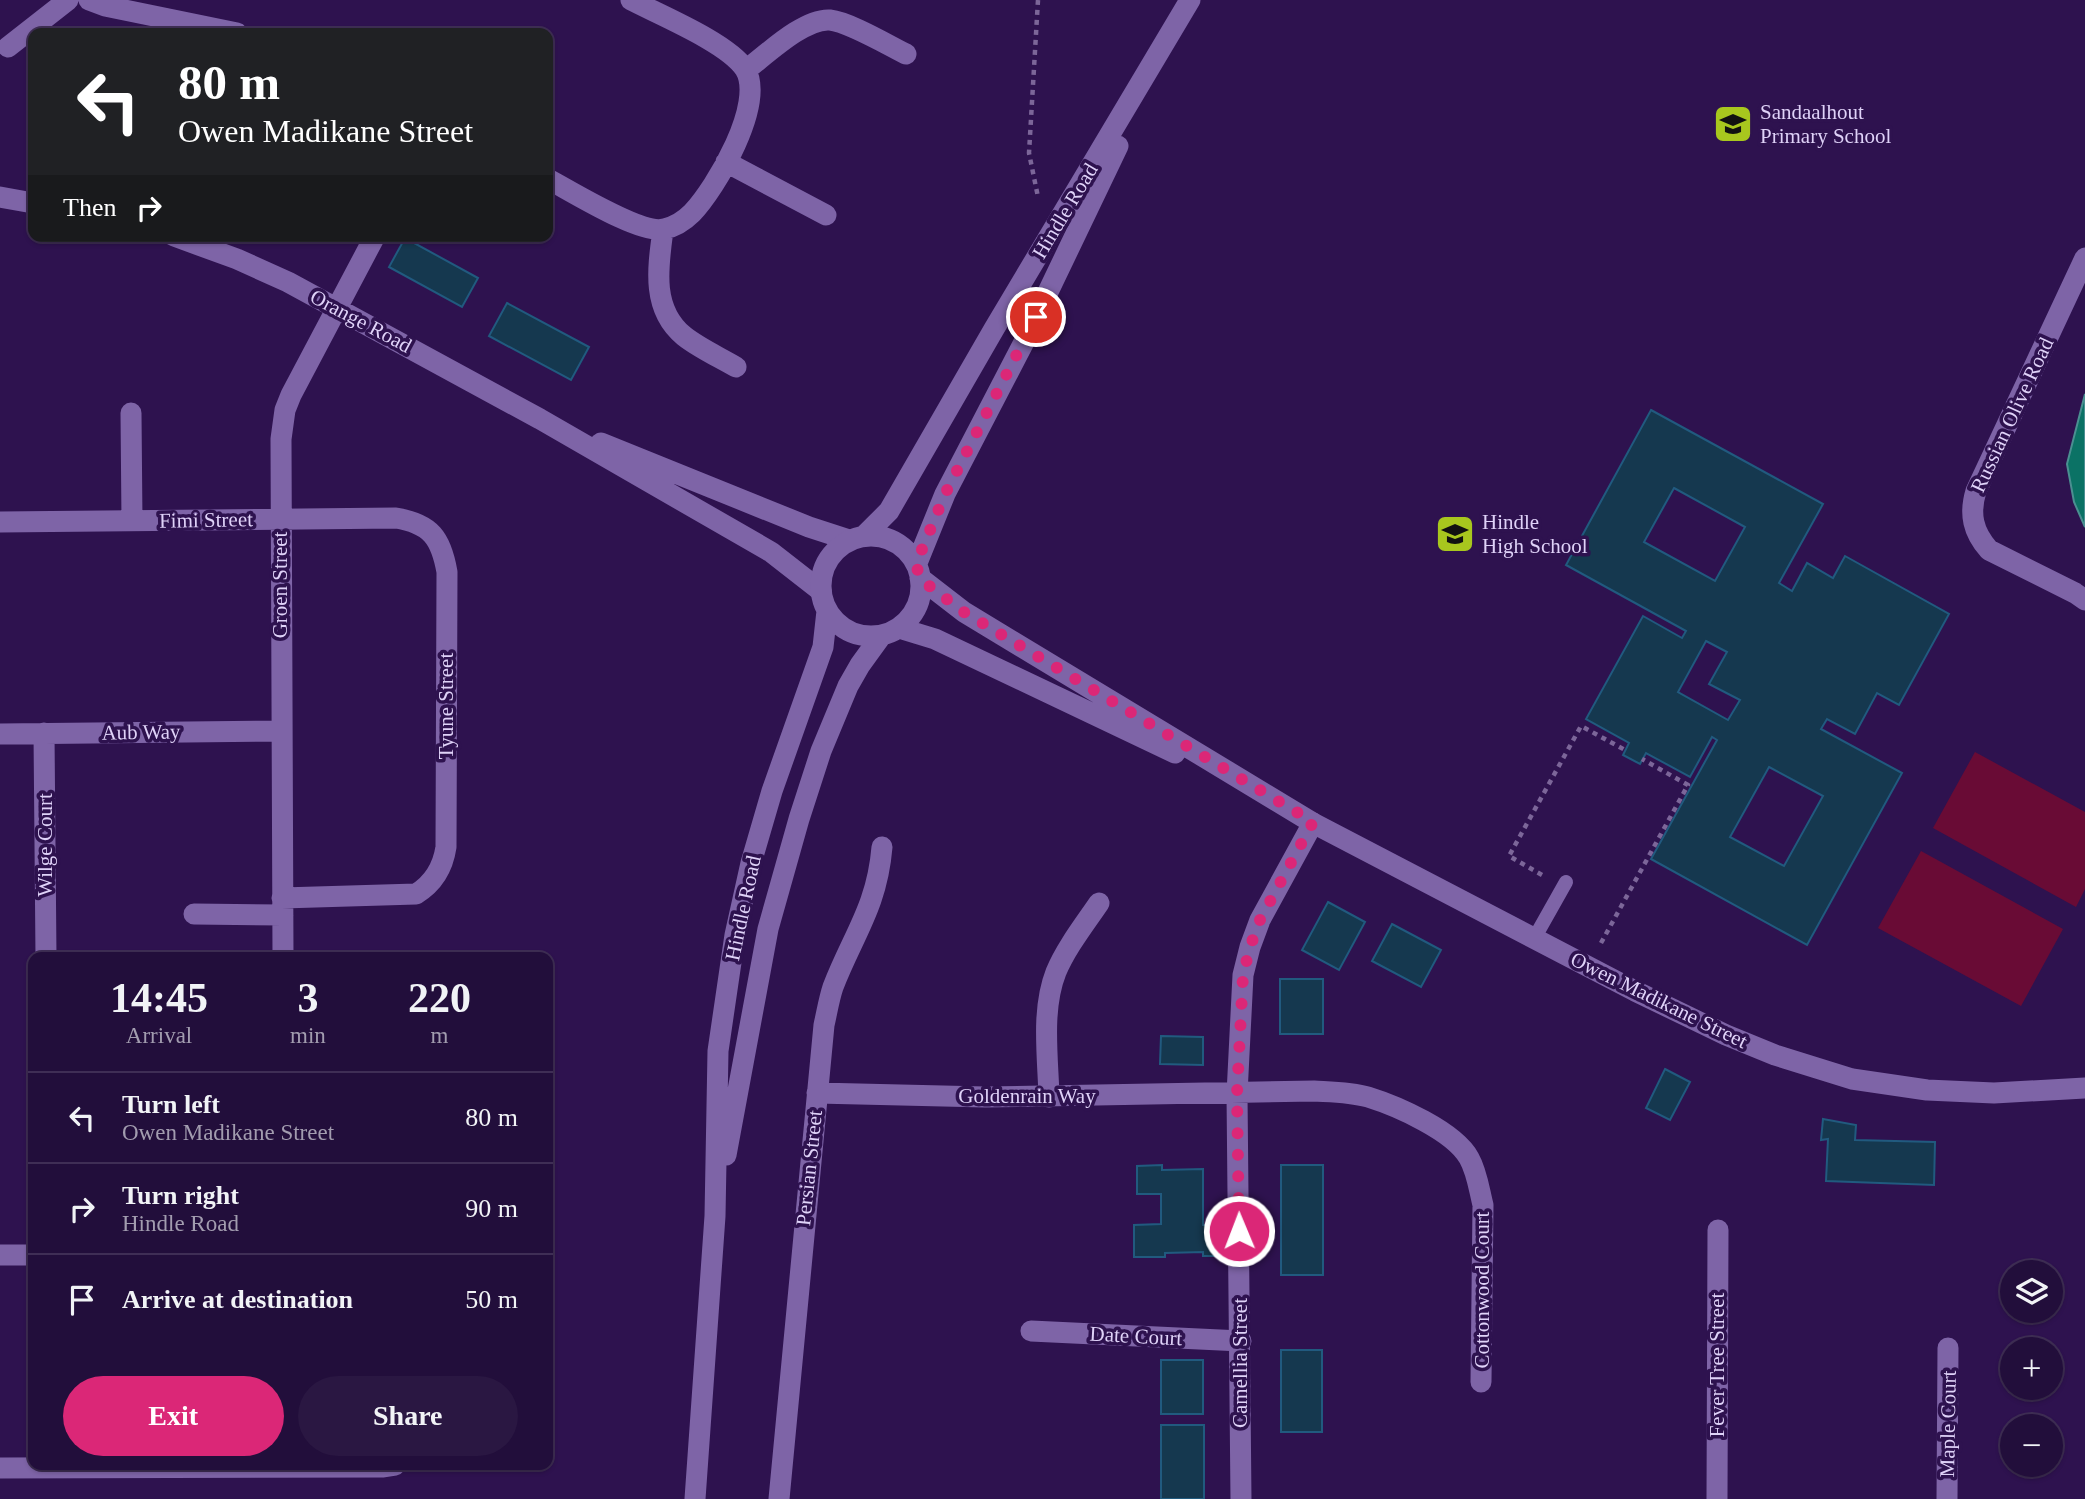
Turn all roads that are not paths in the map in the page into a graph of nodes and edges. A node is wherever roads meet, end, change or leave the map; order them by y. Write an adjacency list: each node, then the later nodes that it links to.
1 (68, 0): 6 (street)
2 (89, 0): 7 (street)
3 (631, 0): 11 (street)
4 (1190, 0): 5 (street, Hindle Road)
5 (1175, 27): 30 (street, Hindle Road); 31 (street, Hindle Road)
6 (32, 28)
7 (213, 28)
8 (28, 31): 9 (street)
9 (8, 47)
10 (906, 54): 11 (street)
11 (746, 70): 12 (street)
12 (726, 162): 18 (street); 19 (street)
13 (553, 182): 19 (street)
14 (0, 197): 15 (street)
15 (28, 203)
16 (0, 204): 17 (street)
17 (28, 204)
18 (826, 215)
19 (663, 230): 24 (street)
20 (190, 242): 23 (street, Orange Road)
21 (372, 242): 23 (street, Groen Street)
22 (2085, 258): 32 (street, Russian Olive Road)
23 (337, 307): 26 (street, Orange Road); 27 (street, Groen Street)
24 (736, 367)
25 (131, 414): 28 (street, Fimi Street)
26 (540, 419): 30 (street, Orange Road); 33 (street, Orange Road)
27 (280, 519): 28 (street, Fimi Street); 35 (street, Groen Street); 43 (street, Tyune Street)
28 (132, 521): 29 (street, Fimi Street)
29 (0, 522)
30 (857, 538): 31 (street); 33 (street)
31 (918, 571): 34 (street); 38 (street, Owen Madikane Street)
32 (2085, 600)
33 (824, 601): 34 (street); 52 (street, Hindle Road)
34 (890, 632): 38 (street, Owen Madikane Street); 52 (street, Hindle Road)
35 (281, 731): 36 (street, Aub Way); 43 (street, Groen Street)
36 (44, 733): 37 (street, Aub Way); 46 (street, Wilge Court)
37 (0, 734)
38 (1266, 796): 39 (street, Owen Madikane Street)
39 (1313, 822): 45 (street, Owen Madikane Street); 50 (street, Camellia Street)
40 (882, 847): 49 (street, Persian Street)
41 (1566, 882): 45 (lane)
42 (1099, 903): 51 (street)
43 (282, 906): 44 (street, Tyune Street); 47 (street, Groen Street)
44 (194, 914)
45 (1535, 937): 48 (street, Owen Madikane Street)
46 (46, 952)
47 (283, 952)
48 (2085, 1088)
49 (817, 1093): 51 (street, Goldenrain Way); 63 (street, Persian Street)
50 (1237, 1094): 51 (street, Goldenrain Way); 57 (street, Camellia Street); 59 (street, Cottonwood Court)
51 (1049, 1097)
52 (715, 1216): 62 (street, Hindle Road)
53 (1718, 1230): 65 (street, Fever Tree Street)
54 (0, 1255): 55 (street)
55 (28, 1255)
56 (1031, 1331): 57 (street, Date Court)
57 (1241, 1341): 64 (street, Camellia Street)
58 (1948, 1348): 66 (street, Maple Court)
59 (1481, 1382)
60 (0, 1468): 61 (street)
61 (28, 1468)
62 (695, 1499)
63 (779, 1499)
64 (1241, 1499)
65 (1717, 1499)
66 (1947, 1499)

